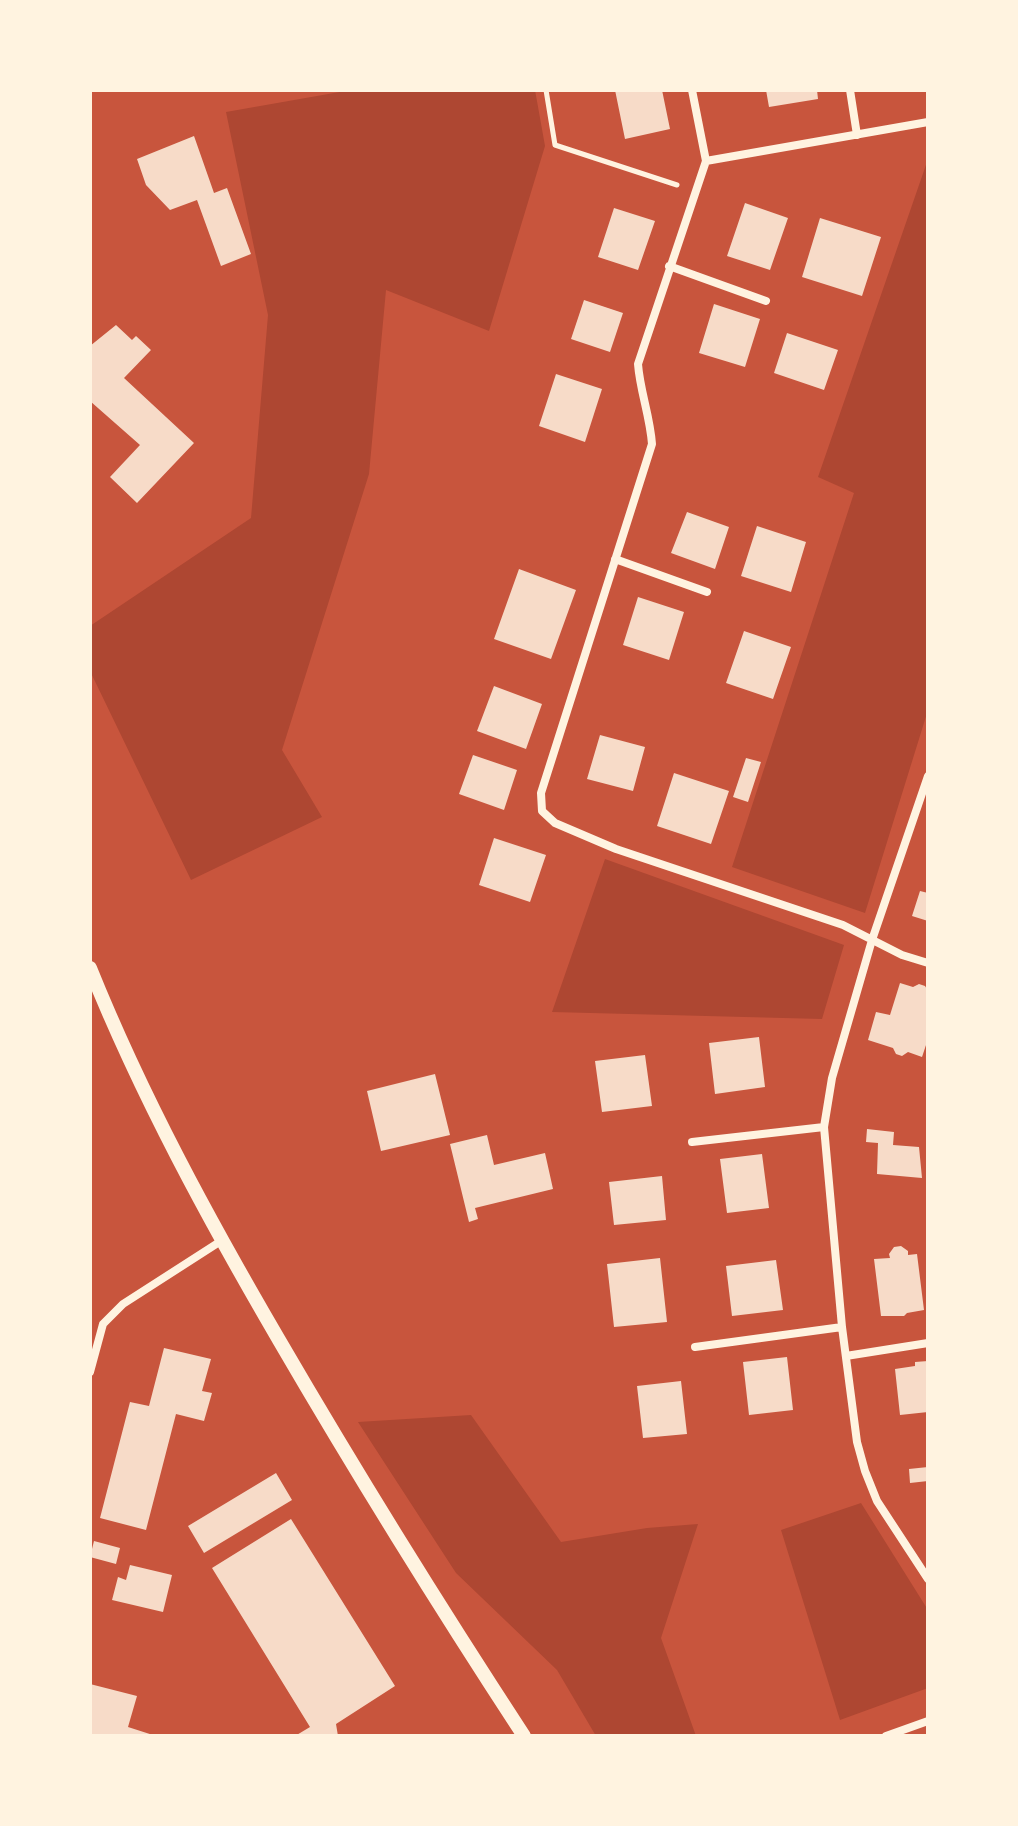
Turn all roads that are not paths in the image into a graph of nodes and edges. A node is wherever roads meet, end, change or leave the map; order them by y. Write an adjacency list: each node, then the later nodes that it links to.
1 (692, 90): 5 (street)
2 (850, 90): 4 (street)
3 (928, 122): 4 (street)
4 (857, 135): 5 (street)
5 (706, 161): 6 (street)
6 (669, 266): 7 (street); 8 (street)
7 (766, 301)
8 (615, 559): 9 (street); 11 (street)
9 (707, 592)
10 (928, 776): 11 (street)
11 (872, 940): 12 (street); 14 (street)
12 (928, 963)
13 (91, 974): 16 (street)
14 (824, 1127): 15 (street); 17 (street)
15 (692, 1142)
16 (221, 1241): 21 (street); 24 (street)
17 (842, 1327): 19 (street); 20 (street)
18 (928, 1343): 20 (street)
19 (695, 1347)
20 (846, 1356): 22 (street)
21 (90, 1372)
22 (928, 1579)
23 (928, 1721): 25 (street)
24 (524, 1736)
25 (886, 1736)

